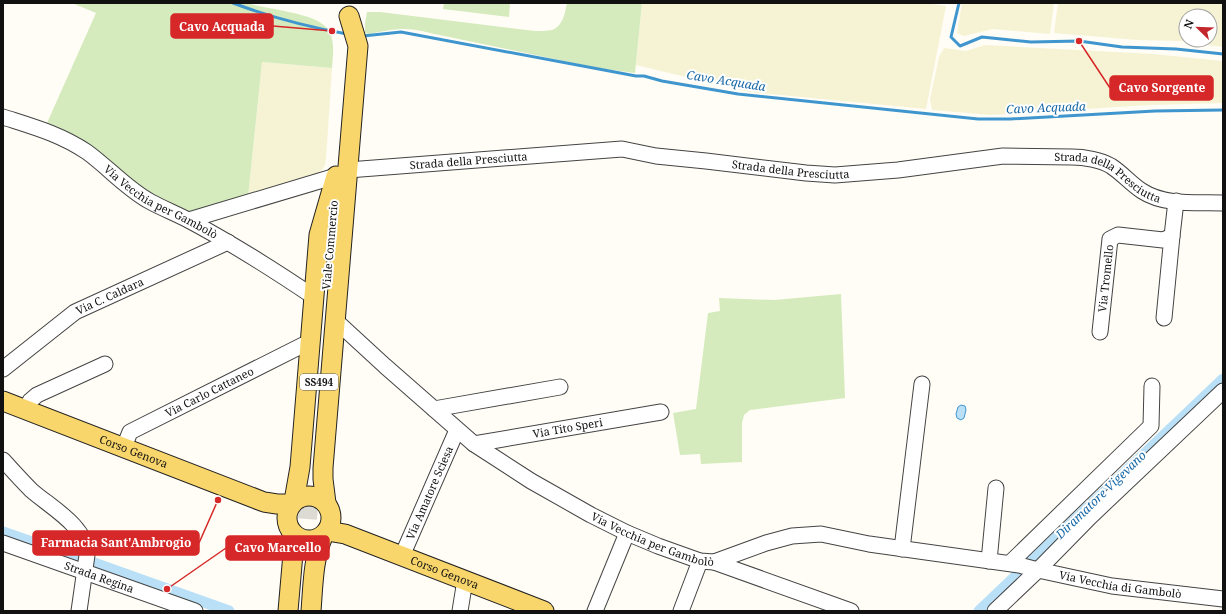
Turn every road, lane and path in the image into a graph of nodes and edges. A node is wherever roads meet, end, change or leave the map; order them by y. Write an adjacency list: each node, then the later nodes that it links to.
1 (350, 18): 3 (main road, Viale Commercio / SS494)
2 (3, 118): 6 (street, Via Vecchia per Gambolò)
3 (342, 173): 4 (street, Strada della Presciutta); 6 (street, Strada della Presciutta); 9 (main road); 11 (main road); 30 (main road, Viale Commercio / SS494)
4 (1176, 201): 5 (street, Strada della Presciutta); 7 (street)
5 (1223, 203)
6 (189, 220): 8 (street, Via Vecchia per Gambolò)
7 (1172, 236): 10 (street); 12 (street, Via Tromello)
8 (228, 242): 9 (street, Via Vecchia per Gambolò); 17 (street, Via C. Caldara)
9 (314, 297): 33 (main road)
10 (1164, 318)
11 (335, 320): 14 (street, Via Vecchia per Gambolò); 15 (main road)
12 (1100, 332)
13 (303, 345): 28 (street, Via Carlo Cattaneo)
14 (364, 347): 15 (street); 24 (street, Via Vecchia per Gambolò)
15 (332, 353): 32 (main road)
16 (106, 364): 23 (street)
17 (3, 369)
18 (922, 384): 38 (street)
19 (1152, 386): 42 (street)
20 (560, 387): 24 (street)
21 (1223, 391): 42 (street)
22 (3, 400): 23 (main road, Corso Genova)
23 (26, 409): 28 (main road, Corso Genova)
24 (434, 409): 26 (street, Via Vecchia per Gambolò)
25 (661, 412): 27 (street, Via Tito Speri)
26 (457, 430): 27 (street, Via Vecchia per Gambolò); 39 (street, Via Amatore Sciesa)
27 (474, 444): 35 (street, Via Vecchia per Gambolò)
28 (124, 447): 33 (main road, Corso Genova)
29 (3, 460): 43 (street)
30 (310, 487)
31 (996, 488): 40 (street)
32 (326, 503): 33 (main road, Corso Genova); 34 (main road)
33 (292, 514): 34 (main road, Corso Genova); 48 (main road)
34 (332, 530): 39 (main road, Corso Genova); 50 (main road)
35 (627, 533): 41 (street, Via Vecchia per Gambolò); 53 (street)
36 (3, 543): 43 (street, Strada Regina)
37 (305, 548): 49 (main road)
38 (902, 549): 40 (street, Via Vecchia per Gambolò); 41 (street, Via Vecchia per Gambolò)
39 (402, 556): 44 (main road, Corso Genova)
40 (989, 560): 42 (street, Via Vecchia per Gambolò)
41 (707, 561): 54 (street); 55 (street)
42 (1025, 567): 45 (street, Via Vecchia di Gambolò); 56 (street)
43 (84, 572): 46 (street); 47 (street, Strada Regina)
44 (465, 580): 51 (street); 52 (main road, Corso Genova)
45 (1223, 599)
46 (79, 611)
47 (195, 611)
48 (288, 611)
49 (300, 611)
50 (311, 611)
51 (460, 611)
52 (544, 611)
53 (595, 611)
54 (681, 611)
55 (851, 611)
56 (994, 611)

